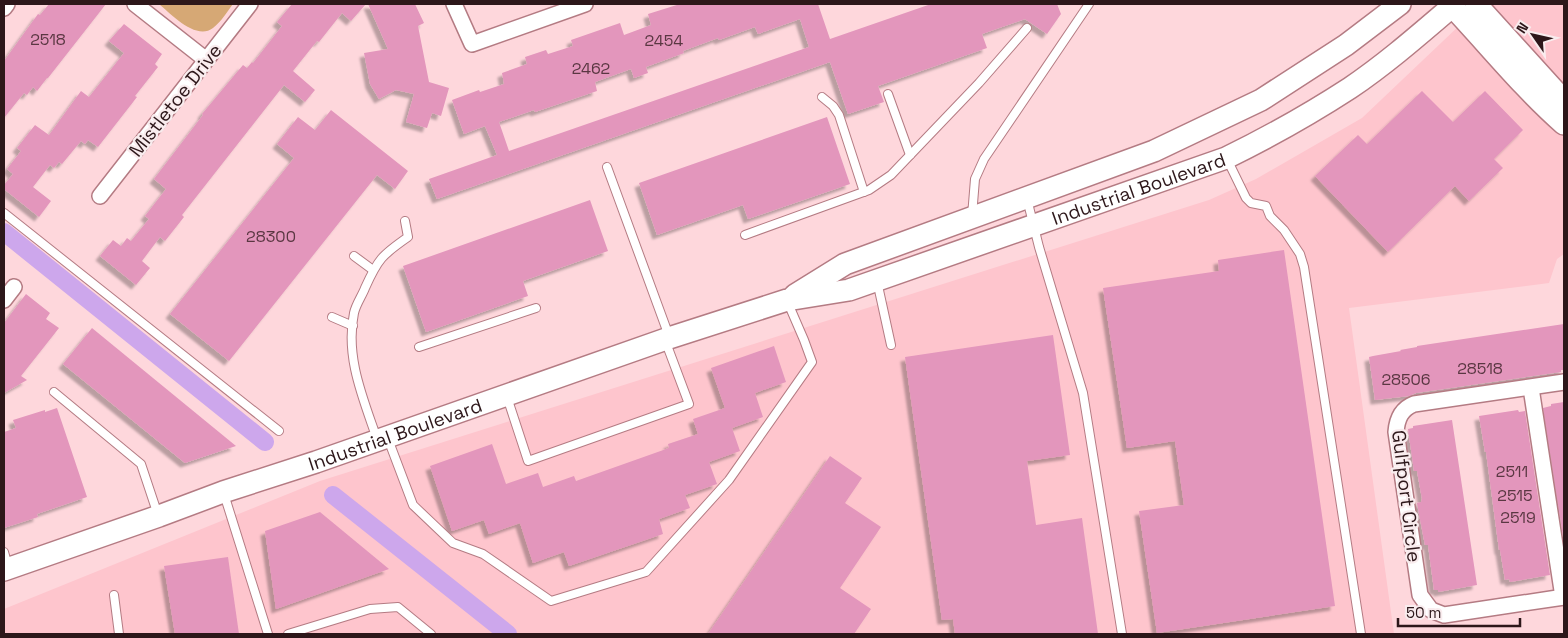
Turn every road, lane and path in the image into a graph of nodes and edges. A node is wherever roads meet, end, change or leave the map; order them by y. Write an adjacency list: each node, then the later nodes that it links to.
1 (8, 4): 10 (street)
2 (135, 4): 12 (street)
3 (250, 4): 12 (street, Mistletoe Drive)
4 (454, 4): 5 (street)
5 (585, 4)
6 (1089, 4): 24 (lane)
7 (1400, 4): 22 (main road, Industrial Boulevard)
8 (1476, 4): 15 (main road)
9 (1452, 5): 16 (main road); 18 (main road, Industrial Boulevard)
10 (4, 8)
11 (1027, 28): 17 (lane)
12 (205, 59): 21 (street, Mistletoe Drive)
13 (888, 94): 17 (lane)
14 (822, 97): 20 (lane)
15 (1564, 101)
16 (1564, 124)
17 (910, 155): 20 (lane)
18 (1226, 158): 26 (main road, Industrial Boulevard); 56 (lane)
19 (607, 167): 37 (lane)
20 (864, 192): 27 (lane)
21 (100, 196)
22 (1027, 198): 24 (main road, Industrial Boulevard); 26 (lane)
23 (4, 213): 44 (lane)
24 (971, 218): 33 (main road, Industrial Boulevard)
25 (406, 221): 29 (lane)
26 (1034, 226): 30 (main road, Industrial Boulevard); 55 (lane)
27 (744, 235)
28 (354, 256): 29 (lane)
29 (373, 270): 36 (lane)
30 (877, 281): 33 (main road, Industrial Boulevard); 38 (lane)
31 (14, 287): 32 (street)
32 (4, 300)
33 (787, 300): 37 (main road, Industrial Boulevard); 45 (lane)
34 (536, 308): 39 (lane)
35 (332, 317): 36 (lane)
36 (353, 326): 45 (lane)
37 (667, 339): 43 (main road, Industrial Boulevard); 43 (lane)
38 (891, 345)
39 (419, 347)
40 (1564, 382): 41 (street, Gulfport Circle)
41 (1531, 388): 50 (street); 50 (street, Gulfport Circle)
42 (54, 392): 47 (lane)
43 (506, 396): 45 (main road, Industrial Boulevard)
44 (279, 431)
45 (382, 439): 46 (main road, Industrial Boulevard)
46 (223, 492): 47 (main road, Industrial Boulevard); 52 (lane)
47 (159, 516): 48 (main road, Industrial Boulevard)
48 (5, 563)
49 (114, 595): 51 (lane)
50 (1563, 597)
51 (119, 634)
52 (268, 634)
53 (288, 634): 54 (lane)
54 (431, 634)
55 (1122, 634)
56 (1361, 634)

